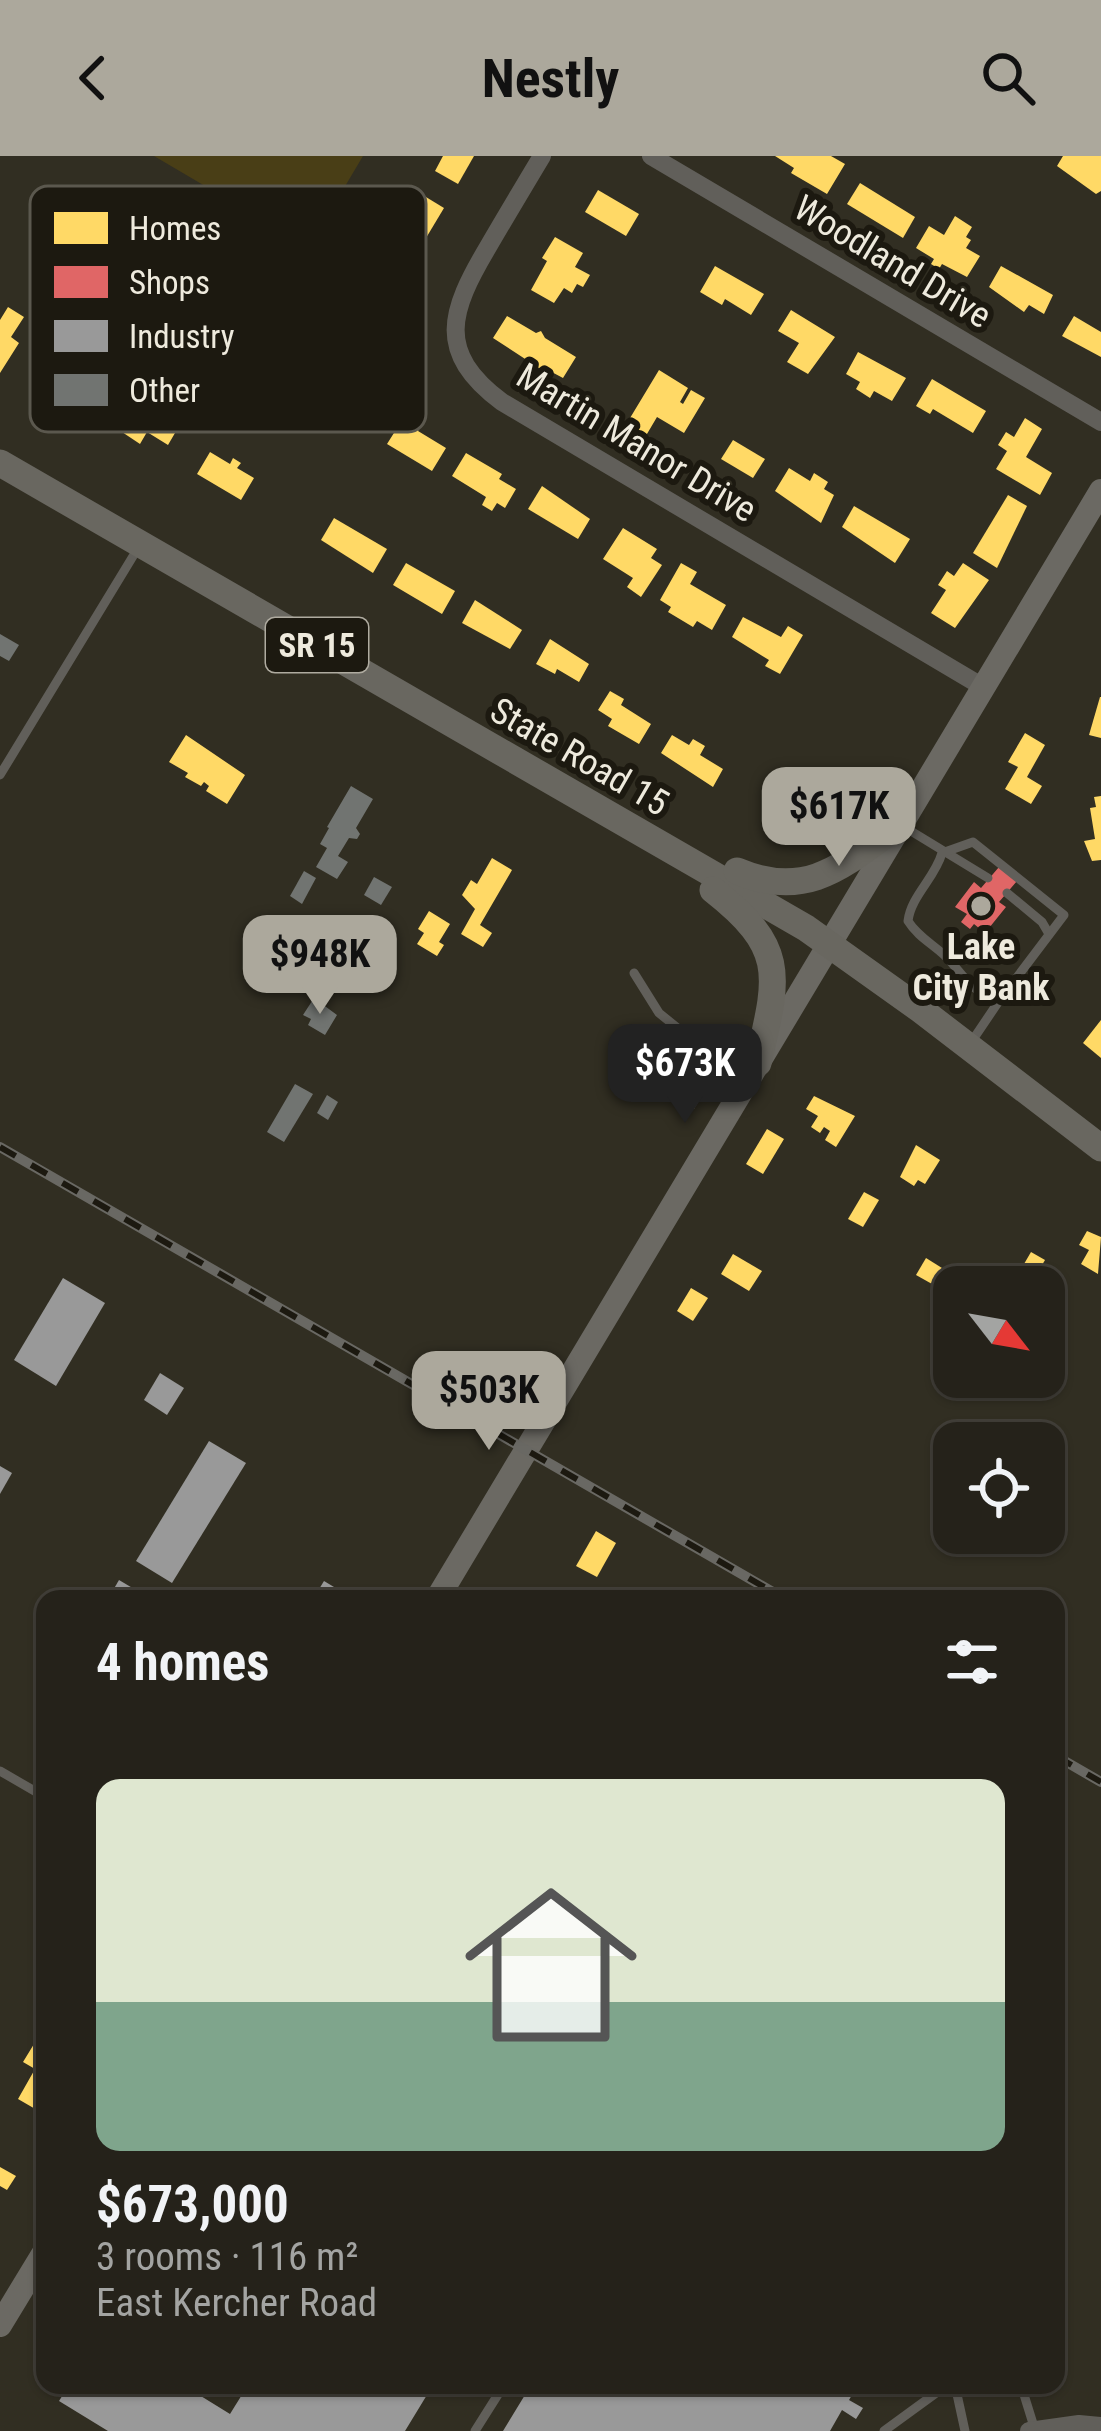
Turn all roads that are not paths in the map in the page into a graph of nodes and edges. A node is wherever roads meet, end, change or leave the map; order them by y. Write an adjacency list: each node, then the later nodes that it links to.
1 (542, 156): 7 (street, Martin Manor Drive)
2 (650, 156): 3 (street, Woodland Drive)
3 (1101, 422)
4 (0, 463): 6 (main road, State Road 15 / SR 15)
5 (1101, 490): 7 (main road)
6 (141, 544): 8 (lane); 10 (main road, State Road 15 / SR 15)
7 (983, 688): 9 (main road)
8 (0, 775)
9 (900, 824): 10 (main road); 11 (lane); 15 (main road)
10 (634, 828): 15 (main road, State Road 15 / SR 15); 19 (main road)
11 (942, 853): 12 (lane); 14 (lane); 17 (lane)
12 (988, 878)
13 (1007, 893): 14 (lane)
14 (1048, 934): 17 (lane)
15 (829, 944): 18 (main road, State Road 15 / SR 15); 19 (main road)
16 (634, 973): 19 (lane)
17 (999, 1001): 18 (lane)
18 (969, 1046): 20 (main road, State Road 15 / SR 15)
19 (758, 1063): 21 (main road)
20 (1101, 1148)
21 (442, 1590)
22 (0, 1771): 23 (lane)
23 (36, 1792)
24 (36, 2266): 25 (main road)
25 (0, 2325)
26 (498, 2394): 32 (lane)
27 (938, 2394): 33 (lane)
28 (954, 2394): 34 (lane)
29 (1023, 2394): 31 (lane)
30 (1101, 2426): 31 (street)
31 (1032, 2430)
32 (476, 2431)
33 (884, 2431)
34 (965, 2431)

